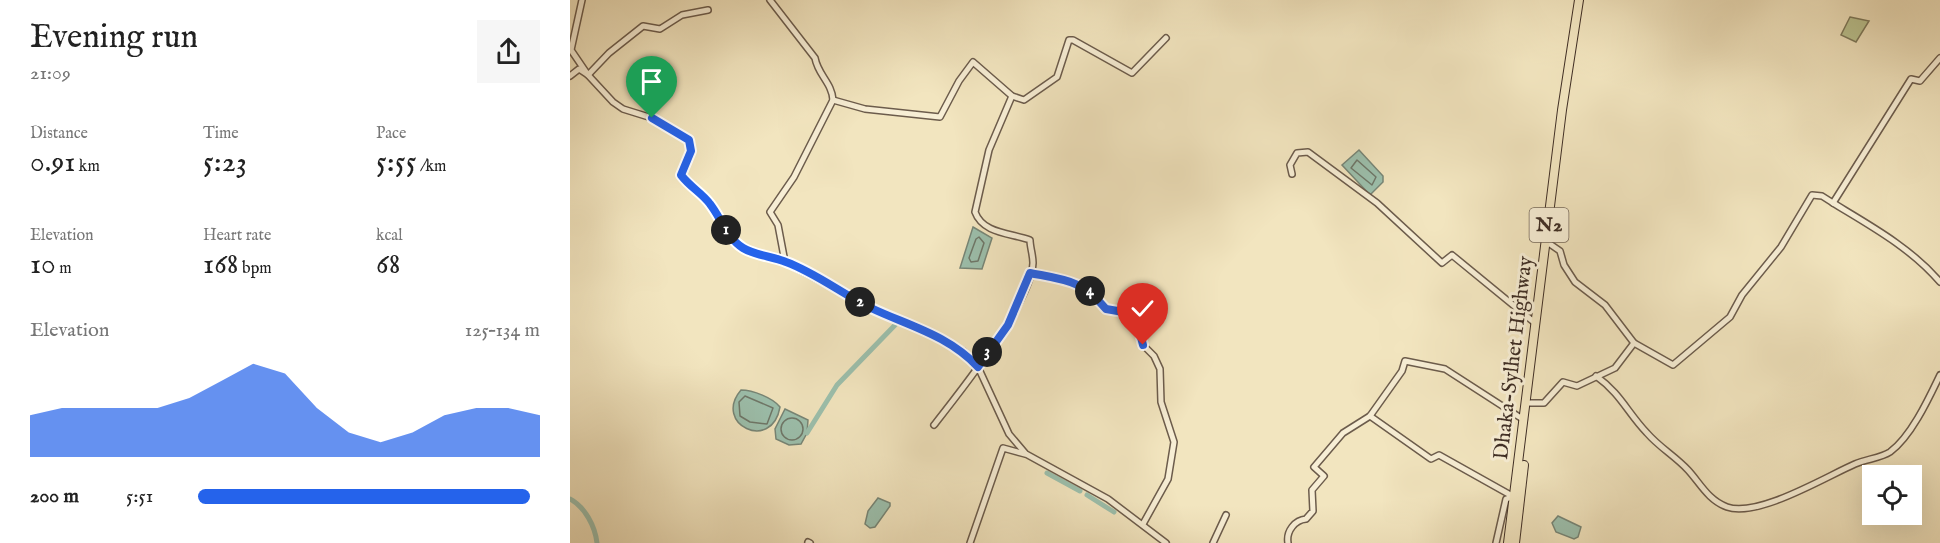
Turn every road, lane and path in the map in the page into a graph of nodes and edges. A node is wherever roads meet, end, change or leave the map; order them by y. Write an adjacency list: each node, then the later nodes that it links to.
1 (582, 0): 9 (street)
2 (770, 0): 5 (street)
3 (778, 0): 5 (street)
4 (1579, 0): 15 (highway, Dhaka-Sylhet Highway / N2)
5 (777, 7): 12 (street)
6 (708, 10): 9 (street)
7 (1166, 38): 11 (street)
8 (1940, 58): 14 (street)
9 (588, 75): 10 (street); 16 (street)
10 (570, 76)
11 (1012, 96): 12 (street); 17 (street)
12 (833, 100): 16 (street)
13 (1292, 174): 19 (street)
14 (1833, 203): 18 (street); 20 (street)
15 (1547, 242): 19 (highway, Dhaka-Sylhet Highway / N2); 20 (street)
16 (785, 261): 21 (street)
17 (1030, 273): 21 (street); 32 (street)
18 (1940, 282)
19 (1535, 323): 24 (highway, Dhaka-Sylhet Highway / N2)
20 (1634, 343): 23 (street)
21 (978, 367): 27 (street); 29 (street)
22 (1940, 375): 23 (street)
23 (1596, 376): 24 (street)
24 (1528, 403): 26 (highway, Dhaka-Sylhet Highway / N2)
25 (1370, 416): 26 (street); 30 (street); 36 (street)
26 (1526, 421): 28 (highway, Dhaka-Sylhet Highway / N2)
27 (934, 425)
28 (1522, 450): 30 (highway, Dhaka-Sylhet Highway / N2); 39 (highway)
29 (1026, 454): 32 (street); 34 (street)
30 (1514, 497): 37 (street); 38 (highway, Dhaka-Sylhet Highway / N2)
31 (1226, 515): 35 (street)
32 (1143, 524): 33 (street)
33 (1167, 542)
34 (970, 543)
35 (1213, 543)
36 (1288, 543)
37 (1496, 543)
38 (1508, 543)
39 (1515, 543)

